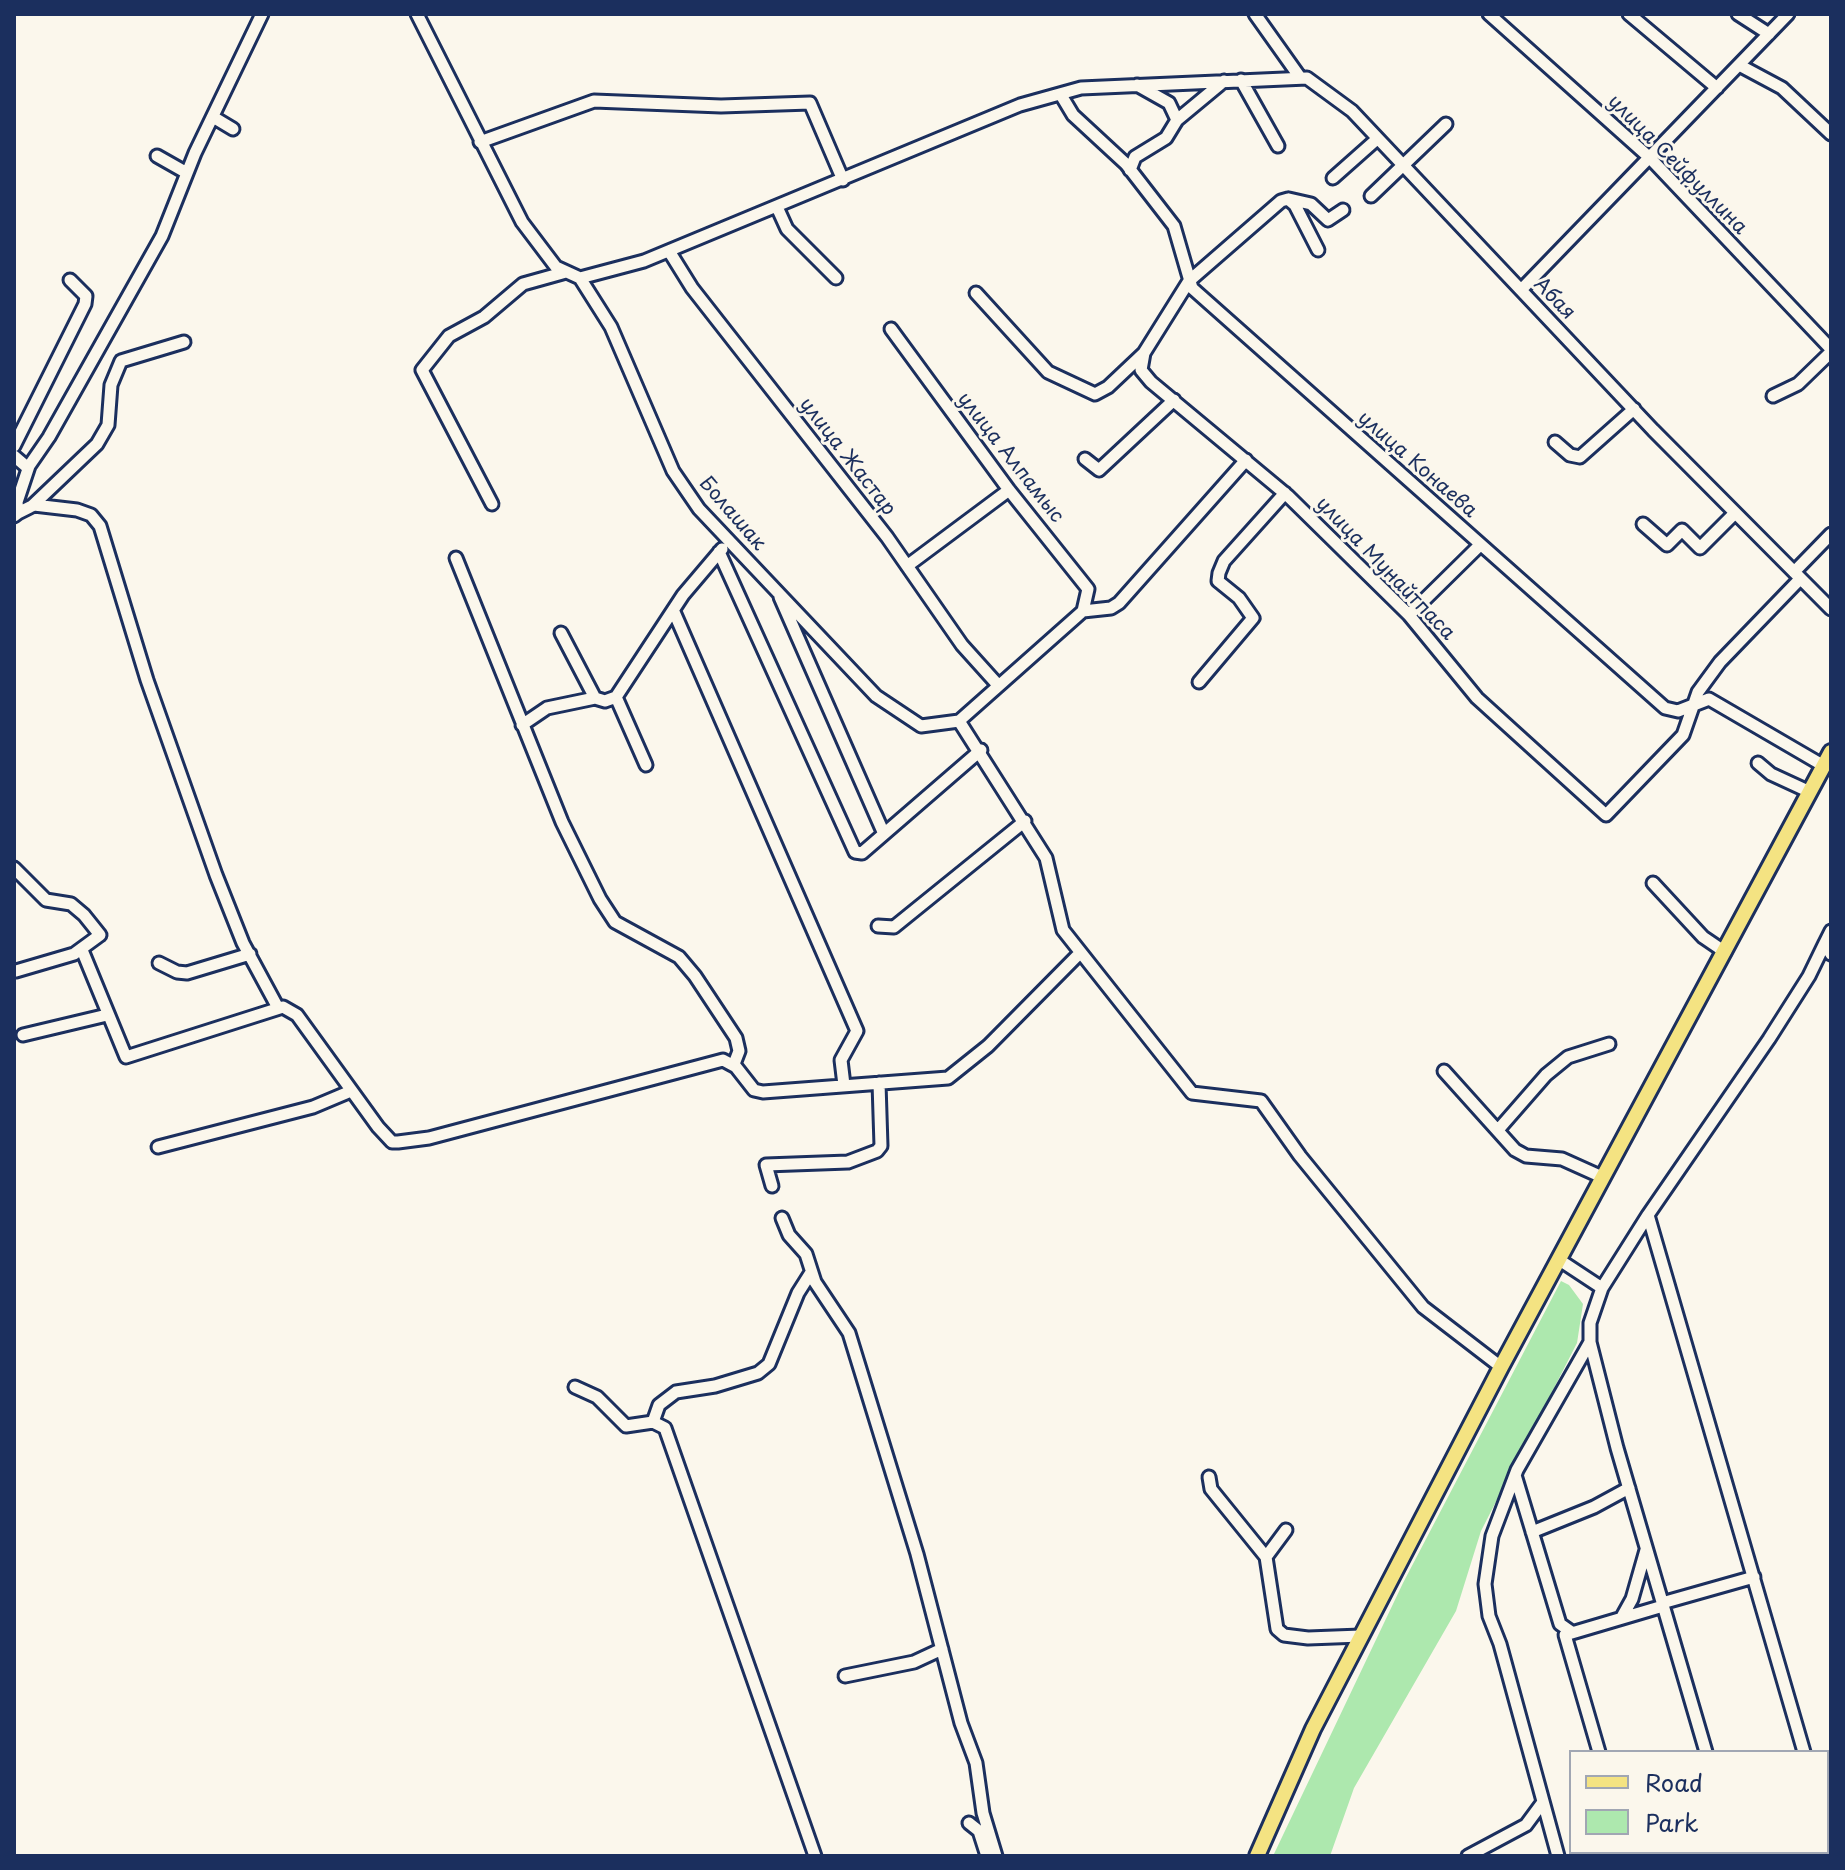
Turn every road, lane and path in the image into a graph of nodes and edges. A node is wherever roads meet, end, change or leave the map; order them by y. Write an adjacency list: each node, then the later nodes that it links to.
1 (262, 14): 16 (street)
2 (417, 14): 22 (street)
3 (1255, 14): 10 (street, Абая)
4 (1629, 14): 14 (street)
5 (1738, 14): 8 (street)
6 (1788, 14): 8 (street)
7 (1493, 15): 25 (street, улица Сейфуллина)
8 (1769, 34): 9 (street)
9 (1739, 65): 14 (street); 20 (street)
10 (1299, 76): 11 (street); 21 (street, Абая)
11 (1241, 80): 12 (street); 23 (street)
12 (1224, 81): 13 (street); 17 (street)
13 (1136, 85): 15 (street); 17 (street)
14 (1717, 88): 25 (street)
15 (1061, 95): 27 (street); 30 (street)
16 (213, 117): 19 (street); 28 (street)
17 (1177, 120): 27 (street)
18 (1446, 124): 26 (street)
19 (233, 129)
20 (1831, 134)
21 (1377, 139): 26 (street, Абая); 29 (street)
22 (480, 142): 30 (street); 37 (street)
23 (1278, 146)
24 (157, 156): 28 (street)
25 (1650, 158): 42 (street); 46 (street, улица Сейфуллина)
26 (1402, 165): 31 (street); 42 (street, Абая)
27 (1130, 170): 41 (street)
28 (187, 173): 56 (street)
29 (1333, 178)
30 (843, 180): 33 (street)
31 (1371, 196)
32 (1288, 199): 34 (street); 35 (street); 41 (street)
33 (777, 207): 36 (street); 39 (street)
34 (1343, 210)
35 (1318, 250)
36 (669, 251): 38 (street); 68 (street, улица Жастар)
37 (566, 272): 38 (street); 59 (street)
38 (580, 278): 66 (street, Болашак)
39 (836, 278)
40 (70, 280): 52 (street)
41 (1189, 281): 47 (street); 65 (street, улица Конаева)
42 (1521, 290): 50 (street, Абая)
43 (976, 293): 47 (street)
44 (891, 329): 57 (street, улица Алпамыс)
45 (184, 342): 60 (street)
46 (1831, 351): 48 (street)
47 (1144, 353): 49 (street, улица Мунайтпаса)
48 (1773, 396)
49 (1174, 400): 54 (street); 55 (street, улица Мунайтпаса)
50 (1634, 409): 51 (street); 61 (street, Абая)
51 (1555, 442)
52 (14, 446)
53 (14, 456): 56 (street)
54 (1085, 459)
55 (1246, 460): 58 (street, улица Мунайтпаса); 72 (street)
56 (28, 468): 62 (street)
57 (1009, 490): 68 (street); 72 (street, улица Алпамыс)
58 (1285, 493): 74 (street, улица Мунайтпаса); 76 (street)
59 (492, 504)
60 (32, 506): 62 (street); 98 (street)
61 (1735, 513): 63 (street); 69 (street, Абая)
62 (16, 515)
63 (1643, 524)
64 (1831, 534): 69 (street)
65 (1480, 545): 74 (street); 80 (street, улица Конаева)
66 (724, 548): 70 (street, Болашак); 73 (street); 90 (street)
67 (456, 558): 82 (street)
68 (907, 566): 77 (street, улица Жастар)
69 (1797, 576): 71 (street, Абая); 80 (street)
70 (776, 589): 81 (street, Болашак); 90 (street)
71 (1831, 609)
72 (1083, 611): 77 (street)
73 (674, 612): 78 (street); 108 (street)
74 (1409, 615): 80 (street, улица Мунайтпаса)
75 (561, 633): 79 (street)
76 (1199, 682)
77 (998, 685): 81 (street)
78 (616, 697): 79 (street); 86 (street)
79 (595, 698): 82 (street)
80 (1696, 704): 87 (street, улица Конаева)
81 (959, 721): 83 (street)
82 (522, 725): 105 (street)
83 (981, 750): 89 (street); 90 (street)
84 (1831, 752): 87 (main road)
85 (1758, 763): 88 (street)
86 (646, 765)
87 (1824, 766): 88 (main road)
88 (1810, 792): 96 (main road)
89 (1025, 821): 93 (street); 97 (street)
90 (884, 834)
91 (14, 868): 95 (street)
92 (1653, 883): 96 (street)
93 (878, 926)
94 (1829, 939): 114 (street)
95 (82, 950): 100 (street); 102 (street)
96 (1725, 952): 112 (main road)
97 (1080, 953): 107 (street); 120 (street)
98 (250, 954): 99 (street); 101 (street)
99 (159, 963)
100 (16, 971)
101 (277, 1006): 102 (street); 109 (street)
102 (107, 1015): 103 (street)
103 (23, 1035)
104 (1609, 1044): 110 (street)
105 (734, 1064): 108 (street); 109 (street)
106 (1444, 1071): 110 (street)
107 (879, 1083): 108 (street); 113 (street)
108 (844, 1085)
109 (351, 1091): 111 (street)
110 (1498, 1130): 112 (street)
111 (158, 1147)
112 (1602, 1177): 116 (main road)
113 (772, 1186)
114 (1648, 1215): 118 (street); 130 (street)
115 (782, 1218): 117 (street)
116 (1558, 1259): 118 (street); 120 (main road)
117 (810, 1274): 122 (street); 136 (street)
118 (1602, 1288): 119 (street)
119 (1590, 1342): 123 (street); 125 (street)
120 (1501, 1367): 135 (main road)
121 (575, 1387): 122 (street)
122 (653, 1422): 144 (street)
123 (1515, 1475): 127 (street); 142 (street)
124 (1209, 1477): 129 (street)
125 (1629, 1488): 127 (street); 128 (street)
126 (1286, 1530): 129 (street)
127 (1532, 1532): 134 (street)
128 (1647, 1549): 131 (street); 132 (street)
129 (1266, 1557): 135 (street)
130 (1754, 1577): 131 (street); 141 (street)
131 (1663, 1605): 132 (street); 140 (street)
132 (1622, 1617): 133 (street)
133 (1585, 1627): 134 (street); 137 (street)
134 (1566, 1632): 137 (street)
135 (1361, 1636): 147 (main road)
136 (942, 1649): 138 (street); 146 (street)
137 (1573, 1665): 139 (street)
138 (845, 1676)
139 (1598, 1750)
140 (1705, 1750)
141 (1803, 1750)
142 (1543, 1802): 148 (street); 149 (street)
143 (969, 1823): 145 (street)
144 (815, 1856)
145 (987, 1856)
146 (996, 1856)
147 (1257, 1856)
148 (1468, 1856)
149 (1558, 1856)

